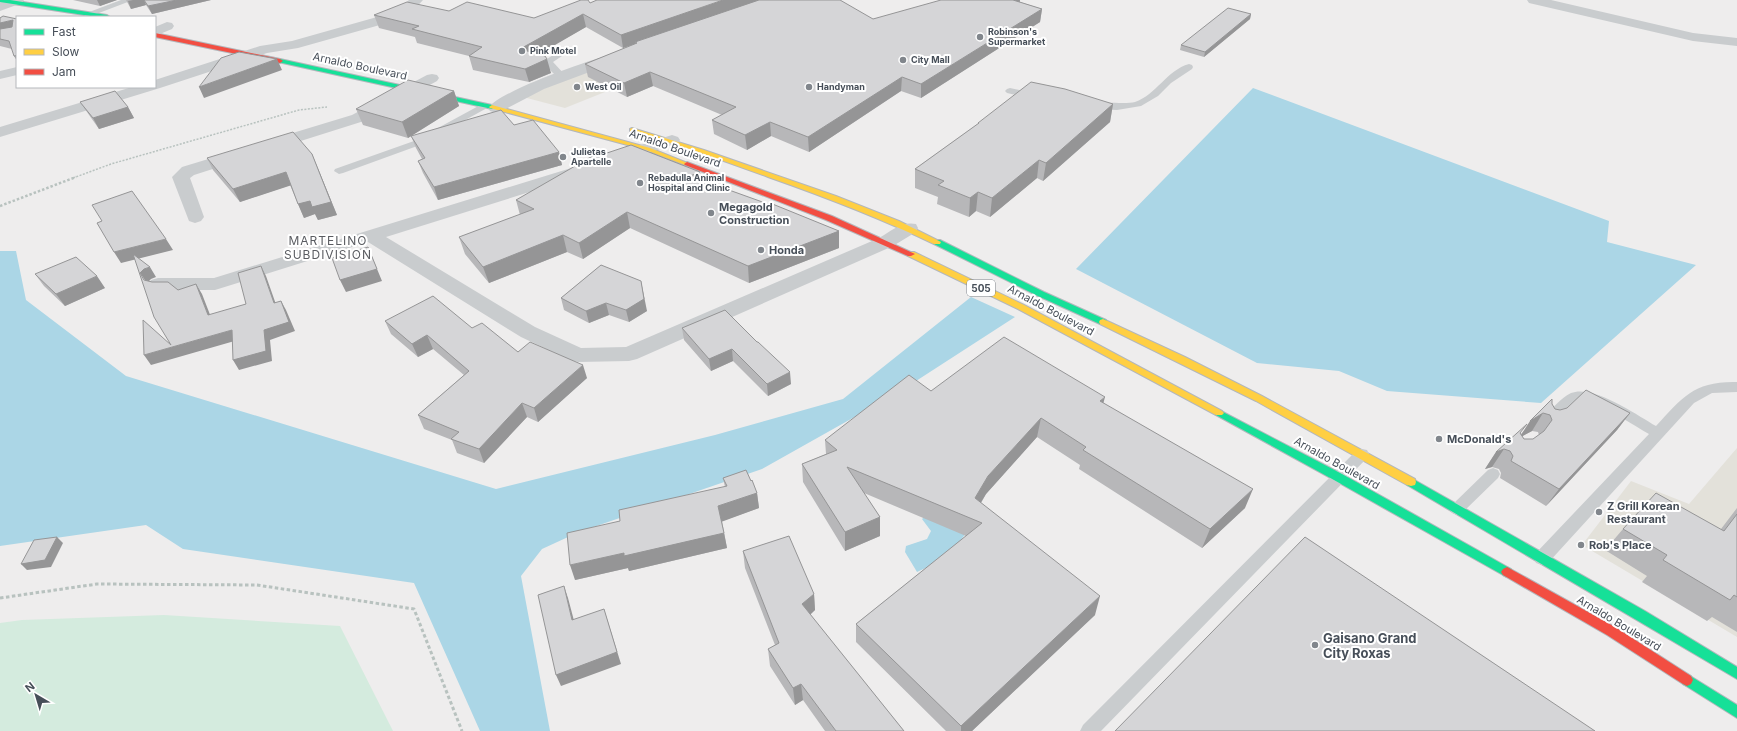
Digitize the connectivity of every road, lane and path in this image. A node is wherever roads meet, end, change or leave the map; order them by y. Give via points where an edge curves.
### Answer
1 (129, 0) edge
2 (416, 0) edge
3 (1534, 0) edge
4 (6, 5) edge
5 (88, 14) junction
6 (101, 16) edge
7 (161, 29) edge
8 (220, 39) dead end
9 (1737, 42) edge
10 (265, 50) junction
11 (565, 50) dead end
12 (628, 53) edge
13 (250, 55) junction
14 (296, 55) dead end
15 (1189, 67) dead end
16 (16, 71) edge
17 (0, 75) edge
18 (562, 76) junction
19 (425, 81) junction
20 (156, 85) edge
21 (145, 88) edge
22 (1010, 91) dead end
23 (1040, 98) edge
24 (492, 103) junction
25 (1084, 105) edge
26 (330, 107) dead end
27 (626, 129) dead end
28 (0, 132) edge
29 (672, 140) junction
30 (648, 149) junction
31 (339, 171) dead end
32 (0, 206) edge
33 (195, 217) dead end
34 (909, 228) junction
35 (370, 236) junction
36 (886, 242) junction
37 (158, 284) edge
38 (1737, 387) edge
39 (1548, 422) edge
40 (1658, 433) junction
41 (1362, 454) junction
42 (1493, 474) dead end
43 (1338, 477) junction
44 (1457, 509) junction
45 (1542, 558) junction
46 (0, 598) edge
47 (1737, 673) edge
48 (1737, 712) edge
49 (462, 731) edge
50 (1089, 731) edge

1 - 5 lane
2 - 10 street via 404,12 382,20 293,45
3 - 9 street via 1693,37
4 - 5 highway
5 - 6 highway
7 - 13 highway, Arnaldo Boulevard / 505
8 - 10 highway
10 - 13 street
10 - 14 highway
11 - 18 lane via 548,61
12 - 18 street
13 - 19 highway, Arnaldo Boulevard / 505
13 - 20 street
15 - 25 lane via 1138,104 1117,107
16 - 17 street
18 - 24 street via 517,100
19 - 24 highway, Arnaldo Boulevard / 505
19 - 33 street via 358,118 188,171 181,177
21 - 28 street
22 - 23 lane
24 - 30 highway, Arnaldo Boulevard / 505
24 - 31 lane via 417,143
26 - 32 path via 299,110 111,164
27 - 29 highway, Arnaldo Boulevard / 505
29 - 30 street
29 - 34 highway, Arnaldo Boulevard / 505 via 852,204
30 - 35 street
30 - 36 highway, Arnaldo Boulevard / 505
34 - 36 street
34 - 41 highway, Arnaldo Boulevard / 505 via 1041,294 1171,353
35 - 36 street via 528,332 578,355 629,354
35 - 37 street via 215,284
36 - 43 highway, Arnaldo Boulevard / 505 via 1021,307
38 - 40 lane via 1719,386 1701,391
39 - 40 lane via 1573,398 1585,395
40 - 45 lane
41 - 43 lane
41 - 44 highway, Arnaldo Boulevard / 505
42 - 44 lane
43 - 48 highway, Arnaldo Boulevard / 505 via 1611,631
43 - 50 lane
44 - 45 highway, Arnaldo Boulevard / 505
45 - 47 highway, Arnaldo Boulevard / 505
46 - 49 path via 97,584 257,585 414,609

